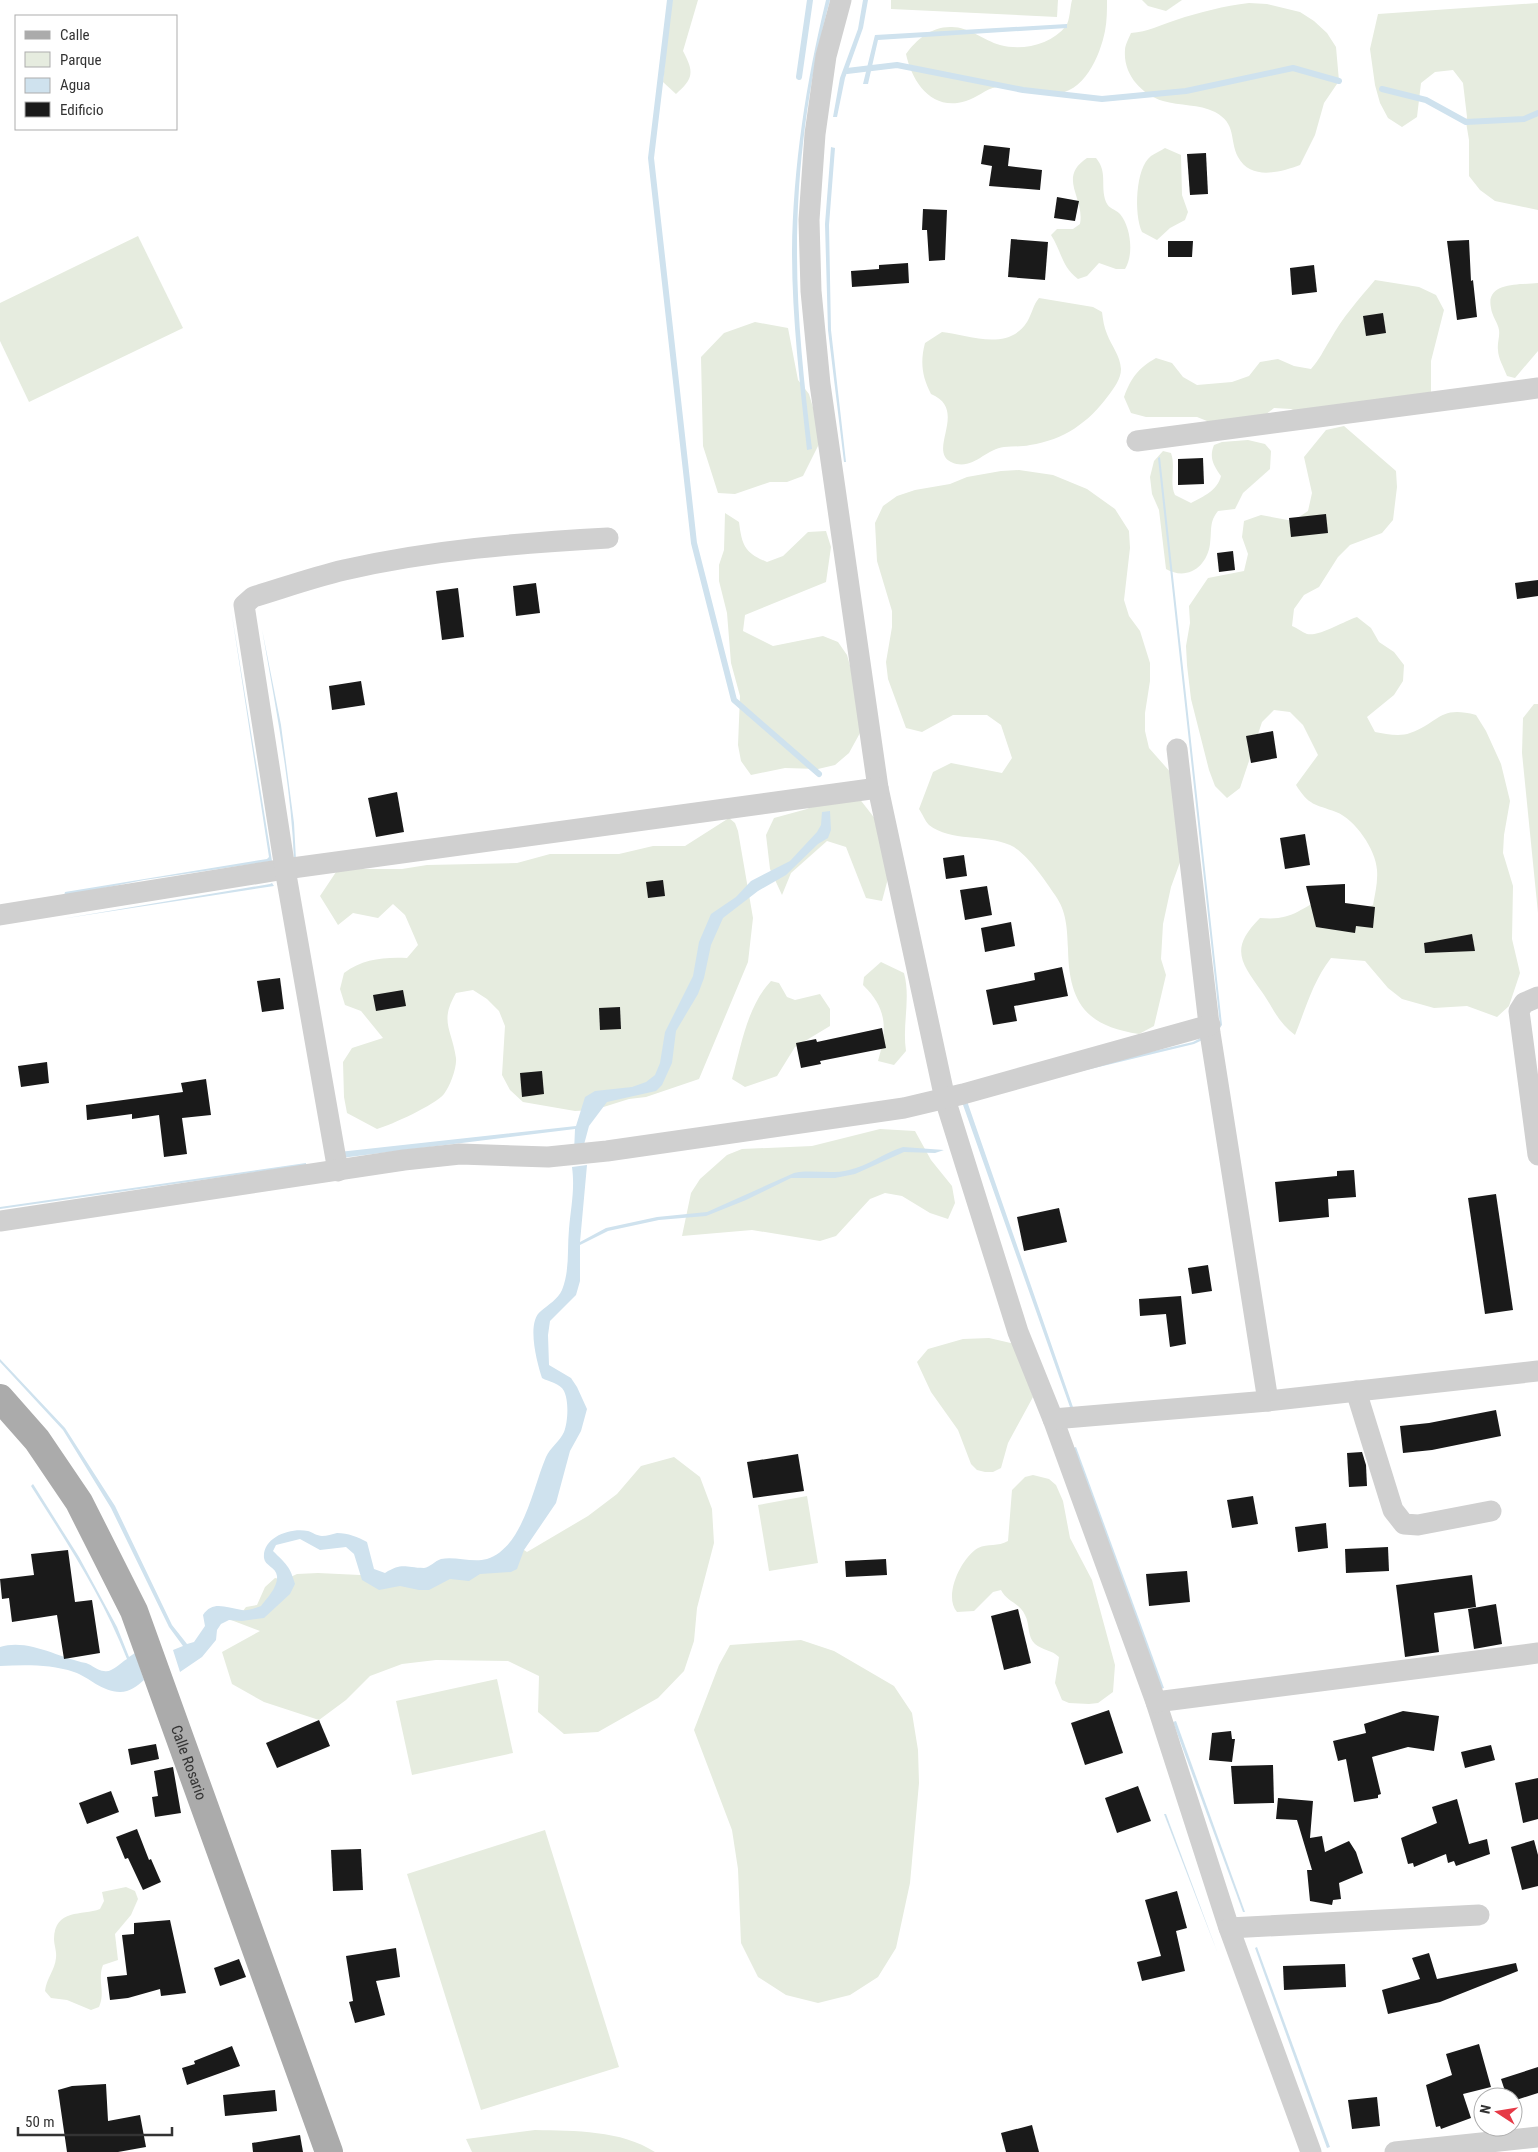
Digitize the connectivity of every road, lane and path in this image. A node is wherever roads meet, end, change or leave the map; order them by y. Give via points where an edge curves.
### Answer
1 (841, 0) edge
2 (1538, 388) edge
3 (1138, 441) dead end
4 (608, 538) dead end
5 (1177, 749) dead end
6 (878, 788) junction
7 (285, 869) junction
8 (0, 915) edge
9 (1538, 997) edge
10 (1210, 1025) junction
11 (945, 1099) junction
12 (1538, 1155) edge
13 (338, 1171) junction
14 (0, 1221) edge
15 (1538, 1371) edge
16 (1356, 1391) junction
17 (0, 1398) edge
18 (1268, 1401) junction
19 (1053, 1419) junction
20 (1491, 1511) dead end
21 (1538, 1653) edge
22 (1156, 1702) junction
23 (1479, 1915) dead end
24 (1229, 1928) junction
25 (1538, 2137) edge
26 (328, 2152) edge
27 (1312, 2152) edge
28 (1395, 2152) edge

1 - 6 street via 826,56 815,134 809,220 811,291 821,393
2 - 3 street
4 - 7 street via 504,545 343,570 253,597 244,605
5 - 10 street
6 - 7 street
6 - 11 street
7 - 8 street
7 - 13 street
9 - 12 street via 1524,1003 1519,1011
10 - 11 street
10 - 18 street
11 - 13 street via 904,1108 607,1151 548,1157 460,1154
11 - 19 street via 1018,1332
13 - 14 street
15 - 16 street
16 - 18 street
16 - 20 street via 1393,1510 1404,1524 1418,1525
17 - 26 main road, Calle Rosario via 37,1440 79,1502 134,1611
18 - 19 street
19 - 22 street
21 - 22 street
22 - 24 street
23 - 24 street
24 - 27 street
25 - 28 street

